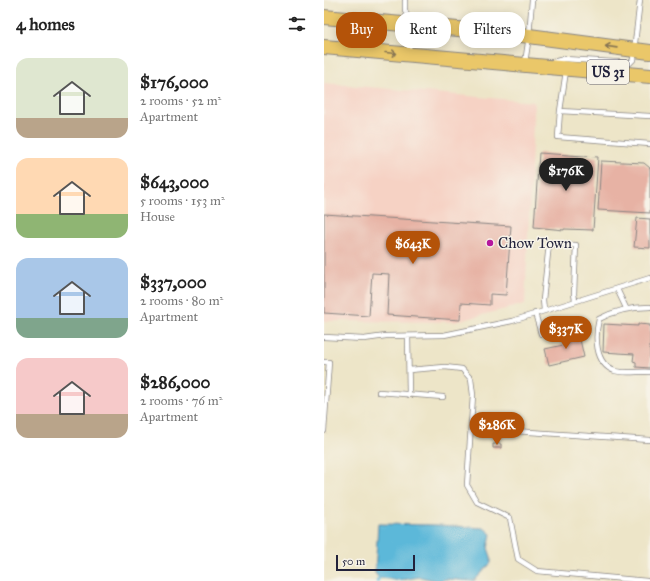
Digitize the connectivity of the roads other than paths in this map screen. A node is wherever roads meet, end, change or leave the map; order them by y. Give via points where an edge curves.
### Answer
1 (405, 0) edge
2 (532, 0) edge
3 (640, 0) edge
4 (406, 12) edge
5 (324, 17) edge
6 (395, 23) edge
7 (451, 28) edge
8 (529, 36) junction
9 (324, 47) edge
10 (409, 48) edge
11 (635, 50) junction
12 (650, 52) edge
13 (409, 55) junction
14 (524, 65) junction
15 (539, 66) junction
16 (566, 68) junction
17 (650, 76) edge
18 (560, 111) junction
19 (650, 116) edge
20 (650, 144) edge
21 (650, 278) edge
22 (616, 289) junction
23 (575, 300) junction
24 (650, 307) edge
25 (626, 308) junction
26 (544, 310) junction
27 (535, 313) junction
28 (568, 328) dead end
29 (408, 336) junction
30 (324, 337) edge
31 (324, 362) edge
32 (409, 370) junction
33 (650, 372) edge
34 (379, 392) dead end
35 (409, 395) junction
36 (442, 397) dead end
37 (471, 428) junction
38 (324, 431) edge
39 (650, 440) edge
40 (647, 581) edge

1 - 4 lane
2 - 8 lane
3 - 11 lane
5 - 6 main road, US 31
7 - 8 main road, US 31
11 -> 8 main road, US 31
8 - 14 lane
9 -> 13 main road, US 31
10 - 13 lane
11 - 12 main road, US 31
11 - 15 lane via 630,63 564,59
13 - 14 main road, US 31
14 - 15 main road, US 31
15 - 16 main road, US 31
16 - 17 main road, US 31
16 - 18 lane
18 - 19 lane
18 - 20 lane via 558,137
21 - 22 lane
22 - 23 lane
22 - 25 lane
23 - 26 lane
23 - 26 lane via 576,245 549,244
24 - 25 lane
25 - 33 lane via 599,318 596,334 602,361 615,371
26 - 27 lane
27 - 28 lane via 541,334
27 - 29 lane via 512,321 444,335
29 - 30 lane via 364,339
29 - 32 lane
31 - 38 lane via 329,362
32 - 35 lane
32 - 37 lane via 462,369 471,379
34 - 35 lane
35 - 36 lane
37 - 39 lane
37 - 40 lane via 467,485 477,502 510,518 518,559 537,571

